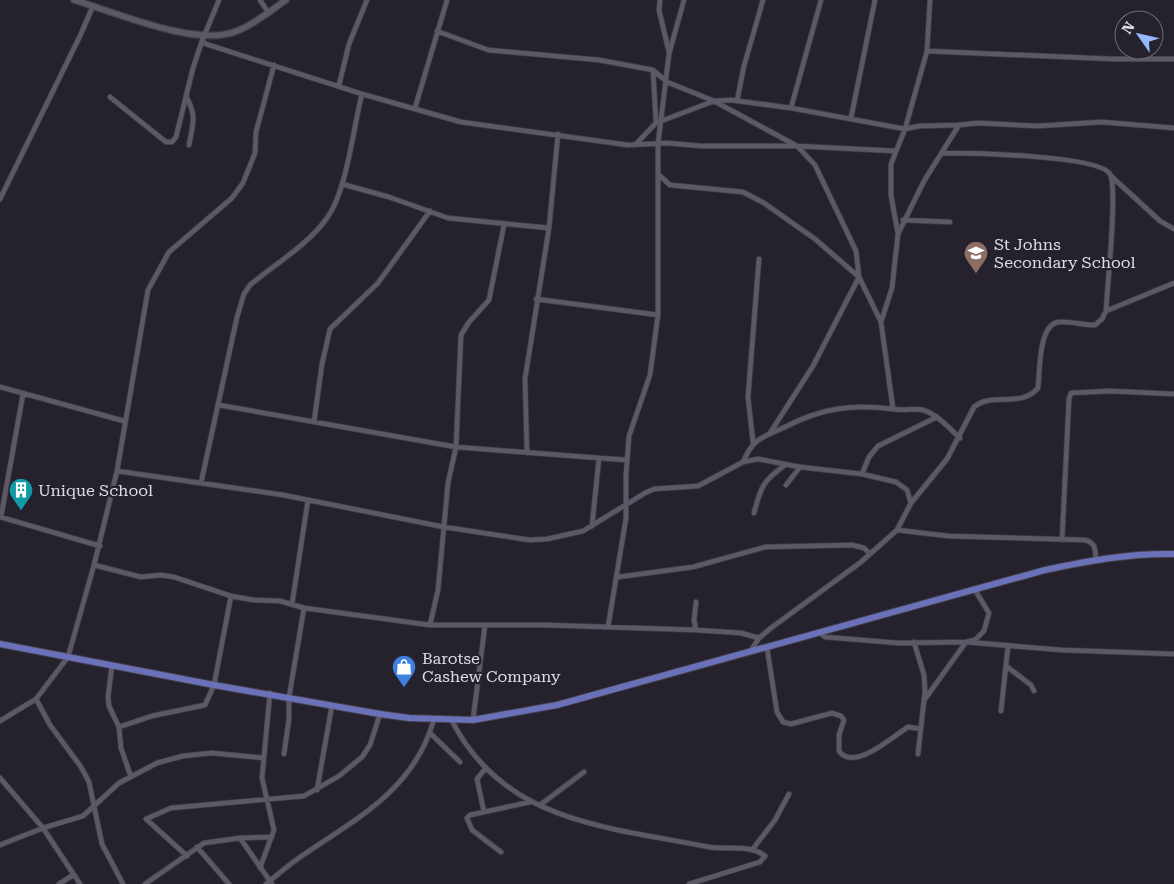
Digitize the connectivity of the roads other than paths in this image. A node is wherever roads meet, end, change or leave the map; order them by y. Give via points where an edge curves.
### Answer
1 (74, 0) edge
2 (219, 0) edge
3 (260, 0) edge
4 (286, 0) edge
5 (366, 0) edge
6 (447, 0) edge
7 (660, 0) edge
8 (684, 0) edge
9 (763, 0) edge
10 (820, 0) edge
11 (875, 0) edge
12 (930, 0) edge
13 (93, 6) junction
14 (268, 12) junction
15 (437, 31) junction
16 (203, 39) junction
17 (927, 51) junction
18 (669, 54) junction
19 (1174, 59) edge
20 (274, 65) junction
21 (653, 70) junction
22 (667, 82) junction
23 (338, 85) junction
24 (362, 94) junction
25 (186, 96) junction
26 (110, 97) dead end
27 (714, 101) junction
28 (737, 101) junction
29 (415, 108) junction
30 (791, 108) junction
31 (851, 118) junction
32 (662, 120) junction
33 (656, 123) junction
34 (958, 125) junction
35 (1174, 128) edge
36 (905, 129) junction
37 (558, 134) junction
38 (658, 144) junction
39 (188, 145) dead end
40 (635, 145) junction
41 (797, 146) junction
42 (895, 150) junction
43 (942, 153) junction
44 (659, 175) junction
45 (1111, 176) junction
46 (342, 184) junction
47 (0, 199) edge
48 (430, 211) junction
49 (903, 220) junction
50 (950, 222) dead end
51 (504, 225) junction
52 (549, 228) junction
53 (1174, 229) edge
54 (898, 234) junction
55 (759, 259) dead end
56 (859, 278) junction
57 (1174, 283) edge
58 (536, 299) junction
59 (1106, 311) junction
60 (658, 315) junction
61 (881, 322) junction
62 (0, 387) edge
63 (23, 394) junction
64 (1174, 394) edge
65 (219, 405) junction
66 (893, 409) junction
67 (937, 417) junction
68 (124, 421) junction
69 (314, 422) junction
70 (770, 434) junction
71 (960, 438) junction
72 (753, 442) junction
73 (456, 447) junction
74 (527, 453) junction
75 (599, 458) junction
76 (627, 460) junction
77 (743, 462) junction
78 (785, 465) junction
79 (800, 467) junction
80 (117, 471) junction
81 (862, 474) junction
82 (201, 484) junction
83 (786, 485) dead end
84 (308, 500) junction
85 (911, 503) junction
86 (626, 504) junction
87 (754, 514) dead end
88 (0, 517) edge
89 (592, 526) junction
90 (444, 527) junction
91 (897, 530) junction
92 (1062, 540) junction
93 (100, 546) junction
94 (870, 554) junction
95 (1174, 554) edge
96 (1096, 559) junction
97 (94, 565) junction
98 (618, 577) junction
99 (975, 590) junction
100 (232, 596) junction
101 (696, 602) dead end
102 (292, 604) junction
103 (304, 608) junction
104 (430, 625) junction
105 (485, 625) junction
106 (608, 627) junction
107 (696, 630) junction
108 (820, 633) junction
109 (759, 638) junction
110 (914, 642) junction
111 (966, 642) junction
112 (0, 644) edge
113 (1008, 646) junction
114 (768, 648) junction
115 (748, 653) junction
116 (1174, 654) edge
117 (68, 656) junction
118 (112, 665) junction
119 (1006, 666) junction
120 (214, 685) junction
121 (1034, 691) dead end
122 (270, 693) junction
123 (289, 696) junction
124 (36, 699) junction
125 (925, 699) junction
126 (332, 705) junction
127 (1001, 711) dead end
128 (380, 714) junction
129 (434, 719) junction
130 (451, 719) junction
131 (473, 720) junction
132 (0, 721) edge
133 (119, 727) junction
134 (921, 729) junction
135 (430, 733) junction
136 (284, 754) dead end
137 (918, 754) dead end
138 (264, 758) junction
139 (460, 762) dead end
140 (486, 769) junction
141 (584, 772) dead end
142 (131, 777) junction
143 (0, 778) edge
144 (317, 790) junction
145 (789, 794) dead end
146 (268, 800) junction
147 (530, 802) junction
148 (540, 805) junction
149 (93, 809) junction
150 (484, 812) junction
151 (42, 828) junction
152 (272, 837) junction
153 (240, 838) junction
154 (0, 845) edge
155 (197, 847) junction
156 (752, 850) junction
157 (501, 852) dead end
158 (187, 856) junction
159 (260, 868) junction
160 (73, 874) junction
161 (269, 883) edge
162 (59, 884) edge
163 (80, 884) edge
164 (123, 884) edge
165 (145, 884) edge
166 (229, 884) edge
167 (689, 884) edge

1 - 13 main road
2 - 16 street
3 - 14 street
4 - 14 main road
5 - 23 street
6 - 15 street
7 - 18 street via 661,22
8 - 18 street
9 - 28 street
10 - 30 street
11 - 31 street
12 - 17 street
13 - 16 main road
13 - 47 street
14 - 16 main road via 236,32
15 - 21 street via 488,50 599,60
15 - 29 street
16 - 20 street
16 - 25 street
17 - 19 street
17 - 36 street
18 - 22 street
20 - 23 street
20 - 68 street via 256,132 255,153 243,183 232,198 169,252 148,290
21 - 22 street
21 - 33 street
22 - 27 street
22 - 32 street
23 - 24 street
24 - 29 street
24 - 46 street
25 - 26 street via 176,137 168,143
25 - 39 street via 195,117
27 - 28 street
27 - 32 street
27 - 41 street
28 - 30 street
29 - 37 street via 461,122
30 - 31 street
31 - 36 street
32 - 33 street
32 - 38 street
33 - 40 street
34 - 35 street via 1038,126 1102,122
34 - 36 street
34 - 43 street
36 - 42 street
37 - 40 street
37 - 52 street
38 - 40 street
38 - 41 street
38 - 44 street
41 - 42 street
41 - 56 street via 814,165 839,212 856,251
42 - 54 street via 891,164 891,195
43 - 45 street via 987,153 1089,164 1104,169
43 - 49 street
44 - 56 street via 670,185 742,192 753,197 815,239
44 - 60 street
45 - 53 street via 1160,221
45 - 59 street
46 - 48 street
46 - 65 street via 328,216 316,232 250,285 244,294 236,317
48 - 51 street via 448,218
48 - 69 street via 378,284 330,329
49 - 50 street
49 - 54 street
51 - 52 street
51 - 73 street via 489,300 461,335
52 - 58 street
54 - 61 street via 892,288
55 - 72 street via 748,398
56 - 61 street
56 - 70 street via 813,366
57 - 59 street
58 - 60 street
58 - 74 street via 525,379
59 - 71 street via 1095,325 1060,322 1048,328 1044,336 1038,388 1034,393 1018,400 981,402 974,408
60 - 76 street via 650,375 632,428
61 - 66 street
62 - 63 street
63 - 68 street
63 - 88 street
64 - 92 street via 1071,393 1068,399
65 - 69 street
65 - 82 street
66 - 67 street via 924,410
66 - 70 street via 867,405 809,415
67 - 71 street
67 - 81 street via 878,446
68 - 80 street
69 - 73 street
70 - 72 street
71 - 85 street
72 - 77 street
73 - 74 street
73 - 90 street via 448,482
74 - 75 street
75 - 76 street
75 - 89 street
76 - 86 street
77 - 78 street via 758,459
77 - 86 street via 698,486 654,489
78 - 79 street
78 - 87 street via 762,486
79 - 81 street
79 - 83 street
80 - 82 street
80 - 93 street
81 - 85 street via 896,482 907,490
82 - 84 street
84 - 90 street
84 - 102 street
85 - 91 street
86 - 89 street
86 - 98 street
88 - 93 street
89 - 90 street via 564,536 530,540
90 - 104 street via 438,590
91 - 92 street via 948,536
91 - 94 street
92 - 96 street via 1092,542
93 - 97 street
94 - 98 street via 864,548 852,545 765,547 693,567
94 - 109 street
95 - 96 main road via 1148,553
96 - 99 main road
97 - 100 street via 141,577 161,575
97 - 117 street
98 - 106 street
99 - 108 main road
99 - 111 street via 987,608 988,620 980,637
100 - 102 street
100 - 120 street
101 - 107 street
102 - 103 street
103 - 104 street
103 - 123 street
104 - 105 street
105 - 106 street
105 - 131 street
106 - 107 street
107 - 109 street via 740,633
108 - 110 street via 825,637
108 - 114 main road
109 - 115 street
110 - 111 street
110 - 125 street via 924,675
111 - 113 street
111 - 125 street
112 - 117 main road
113 - 116 street
113 - 119 street
114 - 115 main road
114 - 134 street via 777,712 781,719 791,724 832,713 841,716 844,720 839,751 846,758 871,752 908,727
115 - 131 main road via 557,705
117 - 118 main road
117 - 124 street
118 - 120 main road
118 - 133 street via 109,706
119 - 121 street via 1031,684
119 - 127 street
120 - 122 main road
120 - 133 street via 204,706 152,716
122 - 123 main road
122 - 138 street
123 - 126 main road
123 - 136 street
124 - 132 street
124 - 149 street via 89,782
125 - 134 street
126 - 128 main road
126 - 144 street
128 - 129 main road
128 - 144 street via 370,745 362,757
129 - 130 main road
129 - 135 street
130 - 131 main road
130 - 140 street via 463,743
133 - 142 street via 121,748
134 - 137 street
135 - 139 street
135 - 161 street via 405,778 387,796
138 - 142 street via 212,753 183,756 157,763
138 - 146 street via 262,778
140 - 147 street
140 - 150 street via 477,779
141 - 148 street
142 - 149 street via 119,783
143 - 151 street
144 - 146 street via 296,798
145 - 156 street via 775,820
146 - 152 street via 274,820
146 - 158 street via 171,808 146,819
147 - 148 street
147 - 150 street
148 - 156 street via 593,826 710,847
149 - 151 street via 83,816
149 - 164 street via 102,844
150 - 157 street via 470,815 467,822 472,830
151 - 154 street
151 - 160 street
152 - 153 street
152 - 159 street
153 - 155 street
153 - 159 street
155 - 158 street
155 - 166 street
156 - 167 street via 765,856 760,862
158 - 165 street
159 - 161 street
160 - 162 street
160 - 163 street

